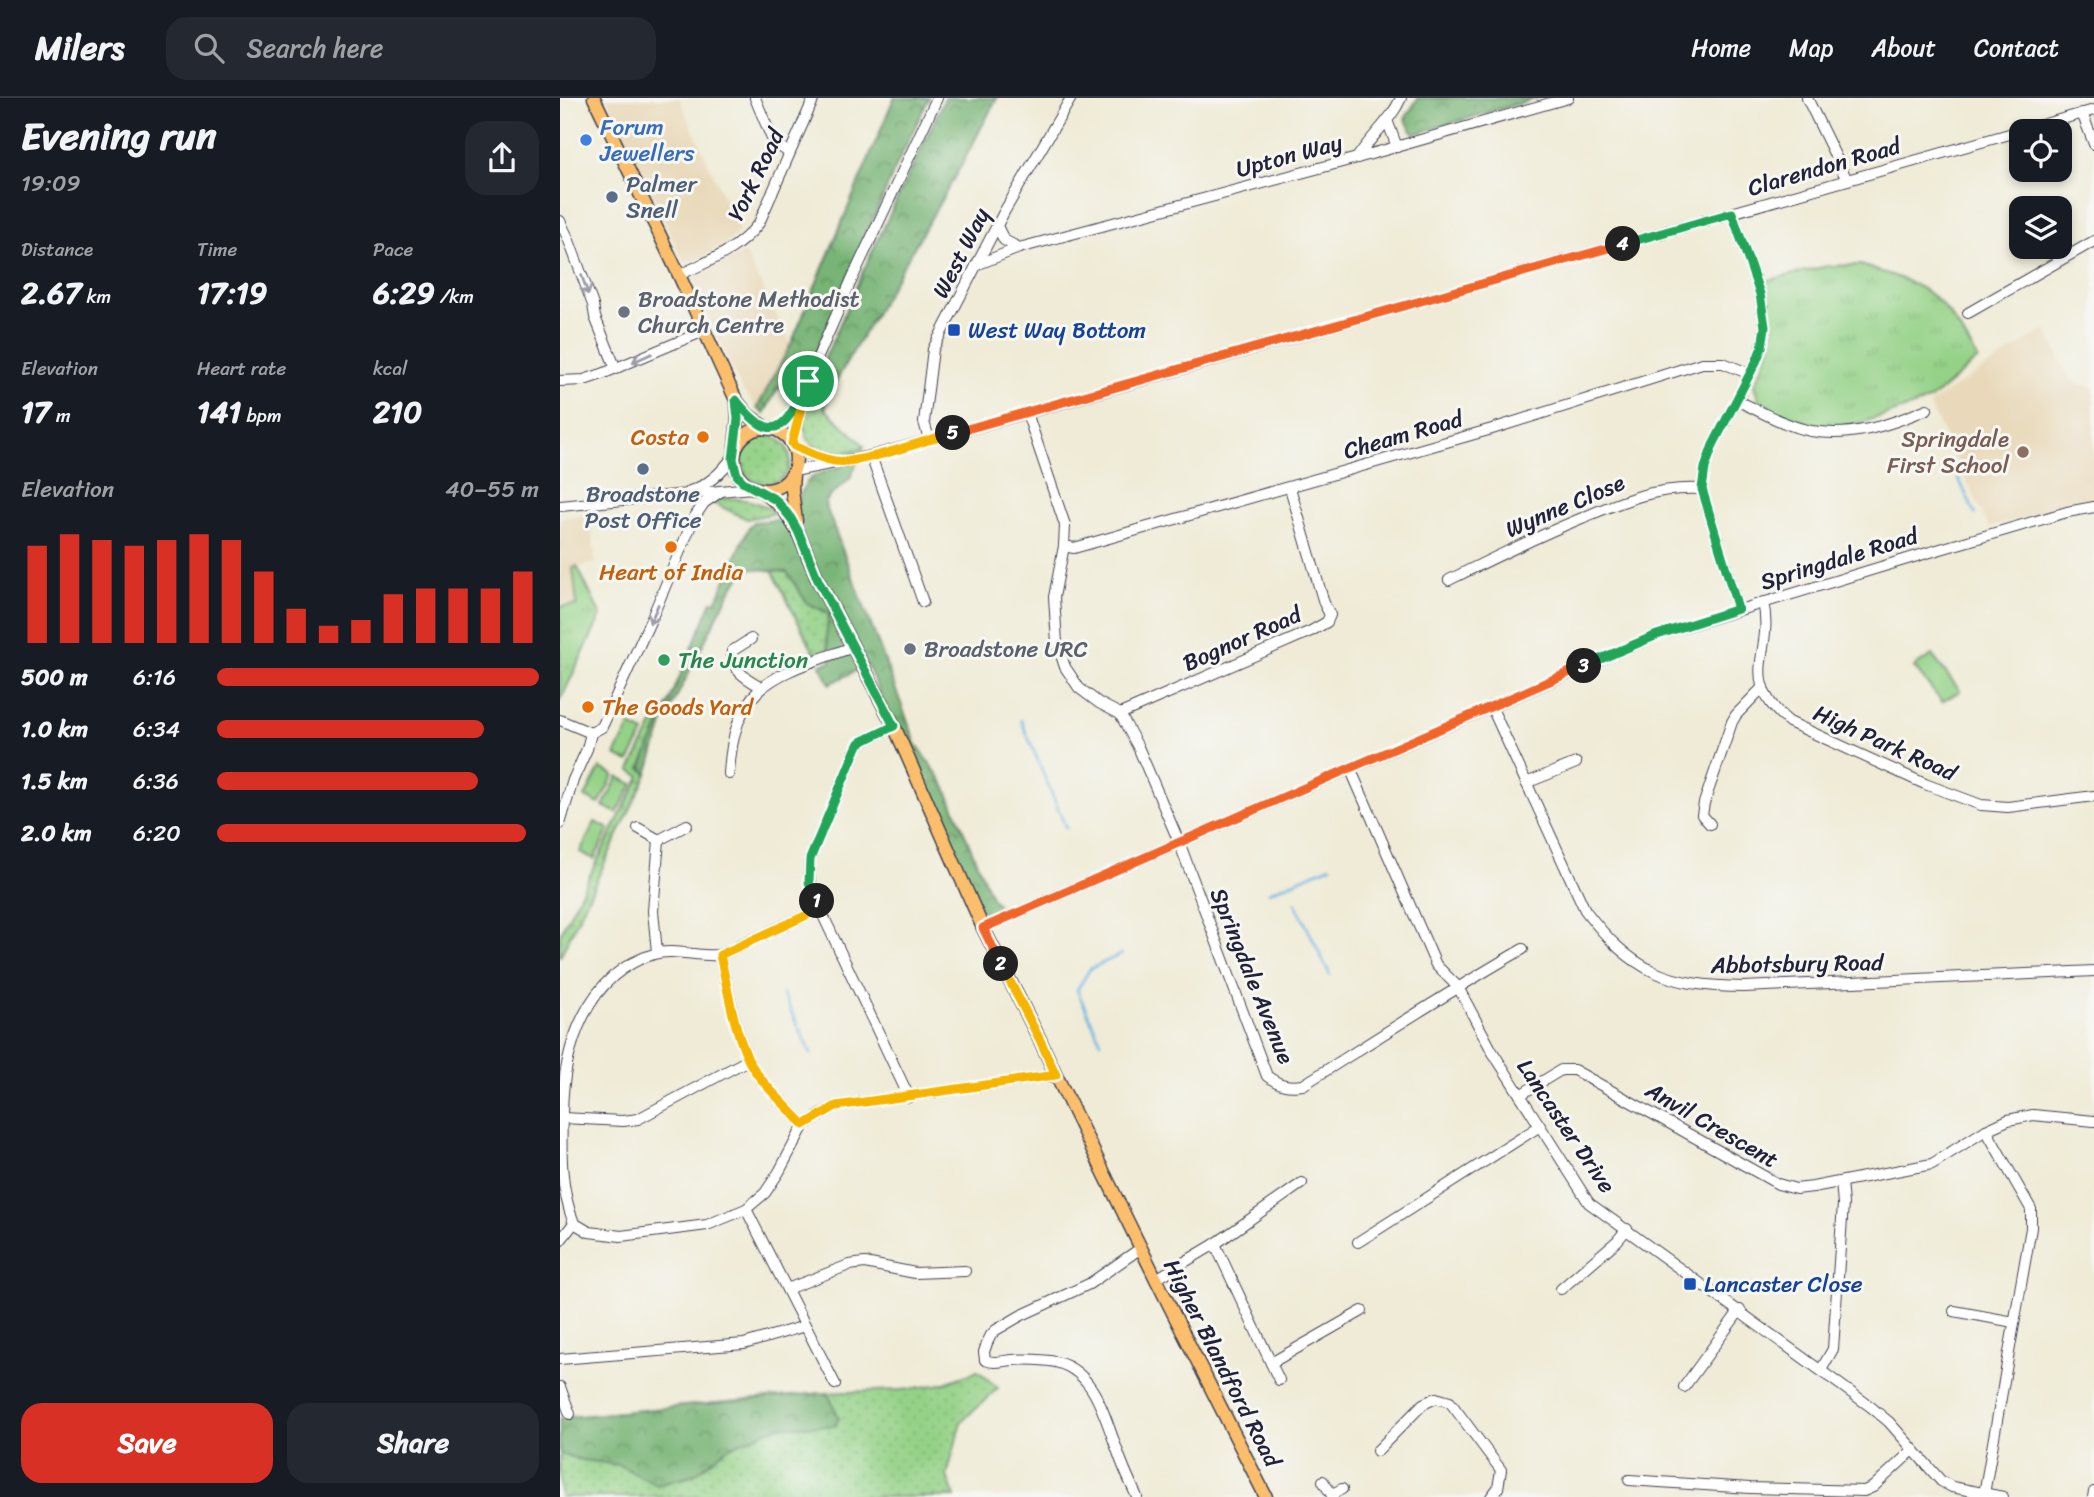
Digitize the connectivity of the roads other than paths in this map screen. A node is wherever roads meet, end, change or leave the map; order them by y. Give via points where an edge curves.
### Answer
1 (594, 98) edge
2 (755, 98) edge
3 (814, 98) edge
4 (937, 98) edge
5 (1070, 98) edge
6 (1401, 98) edge
7 (1568, 98) edge
8 (1807, 98) edge
9 (2094, 110) edge
10 (2082, 113) junction
11 (1387, 120) junction
12 (2094, 144) edge
13 (1397, 147) junction
14 (789, 153) junction
15 (1357, 158) junction
16 (1847, 180) junction
17 (1732, 213) junction
18 (560, 222) edge
19 (996, 226) junction
20 (2094, 241) edge
21 (1019, 248) junction
22 (976, 264) junction
23 (680, 275) junction
24 (1968, 313) dead end
25 (704, 331) junction
26 (617, 369) junction
27 (1750, 374) junction
28 (560, 381) edge
29 (808, 381) junction
30 (736, 400) junction
31 (1736, 400) junction
32 (1927, 409) dead end
33 (1027, 413) junction
34 (768, 428) junction
35 (929, 439) junction
36 (793, 445) junction
37 (734, 453) junction
38 (871, 456) junction
39 (837, 461) junction
40 (794, 472) junction
41 (1290, 488) junction
42 (757, 489) junction
43 (1702, 489) junction
44 (720, 492) junction
45 (683, 494) junction
46 (560, 506) edge
47 (2094, 507) edge
48 (798, 531) junction
49 (1065, 546) junction
50 (1449, 580) dead end
51 (923, 602) dead end
52 (1763, 602) junction
53 (1738, 609) junction
54 (751, 639) dead end
55 (853, 648) junction
56 (761, 687) junction
57 (1763, 687) junction
58 (1492, 706) junction
59 (1120, 714) junction
60 (560, 720) edge
61 (894, 726) junction
62 (591, 733) junction
63 (1576, 763) dead end
64 (1350, 768) junction
65 (729, 774) dead end
66 (1527, 783) junction
67 (2094, 796) edge
68 (560, 824) edge
69 (1710, 824) dead end
70 (687, 825) dead end
71 (638, 828) dead end
72 (659, 840) junction
73 (1179, 842) junction
74 (820, 909) junction
75 (983, 928) junction
76 (1523, 950) dead end
77 (657, 952) junction
78 (720, 955) junction
79 (2094, 971) edge
80 (1458, 986) junction
81 (748, 1060) junction
82 (1056, 1075) junction
83 (1520, 1095) junction
84 (909, 1097) junction
85 (562, 1118) junction
86 (2094, 1121) edge
87 (804, 1125) junction
88 (1540, 1126) junction
89 (1986, 1130) junction
90 (1841, 1182) junction
91 (1302, 1183) dead end
92 (746, 1209) junction
93 (575, 1223) junction
94 (1627, 1229) junction
95 (560, 1241) edge
96 (1358, 1242) dead end
97 (1215, 1244) junction
98 (1140, 1248) junction
99 (965, 1271) dead end
100 (1156, 1279) junction
101 (787, 1289) junction
102 (1561, 1289) dead end
103 (1740, 1310) junction
104 (1362, 1311) dead end
105 (1954, 1311) dead end
106 (2014, 1322) junction
107 (805, 1326) junction
108 (560, 1359) edge
109 (1271, 1363) junction
110 (1821, 1370) junction
111 (1279, 1380) dead end
112 (835, 1384) dead end
113 (560, 1387) edge
114 (1684, 1387) dead end
115 (570, 1414) dead end
116 (1913, 1450) junction
117 (1377, 1451) dead end
118 (1629, 1480) dead end
119 (1323, 1481) dead end
120 (1342, 1489) dead end
121 (1984, 1494) junction
122 (1333, 1496) edge
123 (1137, 1497) edge
124 (1266, 1497) edge
125 (1491, 1497) edge
126 (2003, 1497) edge

1 - 23 main road
2 - 14 street via 773,141
3 - 14 street, York Road
4 - 29 street
5 - 19 street, West Way
6 - 11 street
7 - 13 street, Upton Way
8 - 16 street
9 - 10 street, Clarendon Road
10 - 12 street
10 - 16 street, Clarendon Road
11 - 13 street
11 - 15 street
13 - 15 street, Upton Way
14 - 23 street, York Road via 759,223 747,238
15 - 21 street, Upton Way
16 - 17 street, Clarendon Road
17 - 27 street via 1760,294 1765,327
17 - 33 street, Clarendon Road
18 -> 26 street
19 - 21 street via 1004,240
19 - 22 street, West Way
20 - 24 street
21 - 22 street, Upton Way
22 - 35 street, West Way via 933,349 924,422
23 - 25 main road
25 -> 26 street
25 - 30 main road
26 - 28 street via 584,380
27 - 31 street
27 - 41 street, Cheam Road via 1723,363 1702,363
29 - 34 street via 789,419
29 - 36 street
30 - 34 main road
30 - 37 main road
31 - 32 street via 1791,424 1830,433 1882,426
31 - 43 street via 1713,445
33 - 35 street, Clarendon Road
33 - 49 street via 1065,525
34 - 36 main road via 786,436
34 - 37 main road via 750,432
35 - 38 street, Clarendon Road
36 - 39 street, Clarendon Road
36 - 40 main road
37 - 42 main road via 737,475
37 - 45 street via 709,482
38 - 39 street, Clarendon Road
38 - 51 street
39 - 40 street, Clarendon Road
40 - 42 main road via 778,488
40 - 48 main road, Higher Blandford Road
41 - 49 street, Cheam Road via 1074,548
41 - 59 street, Bognor Road via 1330,615 1327,622
42 - 44 street
42 - 48 main road, Higher Blandford Road via 783,508
43 - 50 street, Wynne Close via 1632,497
43 - 53 street
44 - 45 street
44 -> 62 street via 704,503 694,518 602,727
45 - 46 street
47 - 52 street, Springdale Road
48 - 55 main road, Higher Blandford Road
49 - 59 street via 1054,597 1057,643 1079,688
52 - 53 street, Springdale Road
52 - 57 street via 1766,627 1759,671
53 - 58 street, Springdale Road via 1657,635
54 - 56 street via 731,656 737,670
55 - 56 street via 782,674
55 - 61 main road, Higher Blandford Road
56 - 65 street via 735,731
57 - 67 street, High Park Road via 1774,708 1789,722 1981,805 2008,807
57 - 69 street via 1732,722 1704,803 1702,815
58 - 64 street, Springdale Road
58 - 66 street, Abbotsbury Road
59 - 73 street, Springdale Avenue
60 - 62 street
61 - 74 street via 859,743 810,859 809,882
61 - 75 main road, Higher Blandford Road
62 - 68 street
63 - 66 street
64 - 73 street, Springdale Road
64 - 80 street via 1436,965
66 - 79 street, Abbotsbury Road via 1575,889 1602,932 1627,956 1677,981 1744,987
70 - 72 street
71 - 72 street
72 - 77 street via 653,911
73 - 75 street, Springdale Road
73 - 80 street, Springdale Avenue via 1267,1076 1279,1085 1303,1084
74 - 78 street
74 - 84 street
75 - 82 main road, Higher Blandford Road
76 - 80 street, Springdale Avenue
77 - 78 street
77 - 85 street via 632,962 603,984 592,1001 567,1059
78 - 81 street
80 - 83 street, Lancaster Drive
81 - 85 street via 638,1119
81 - 87 street
82 - 84 street
82 - 98 main road, Higher Blandford Road
83 - 88 street, Lancaster Drive
83 - 90 street, Anvil Crescent via 1561,1070 1574,1070 1778,1184 1796,1189
84 - 87 street via 836,1106
85 - 93 street via 561,1184 565,1207
86 - 89 street, Anvil Crescent via 2033,1115
87 - 92 street via 765,1193
88 - 94 street, Lancaster Drive via 1590,1203
88 - 96 street
89 - 90 street, Anvil Crescent via 1932,1164
89 - 106 street via 2031,1209
90 - 110 street via 1833,1349
91 - 97 street
92 - 93 street via 707,1225 621,1236 589,1232
92 - 101 street
93 - 95 street
94 - 102 street
94 - 103 street, Lancaster Drive
97 - 100 street
97 - 109 street
98 - 100 main road, Higher Blandford Road
98 - 123 street, Higher Blandford Road via 1089,1284 1005,1324 990,1335 984,1352 990,1362 1051,1361 1077,1371 1099,1401
99 - 101 street via 915,1273 849,1265
100 - 124 main road, Higher Blandford Road
101 - 107 street
103 - 110 street, Lancaster Drive
103 - 114 street
104 - 109 street
105 - 106 street
106 - 121 street
107 - 108 street via 744,1344
107 - 112 street
109 - 111 street
110 - 116 street, Lancaster Drive via 1889,1422
113 - 115 street
116 - 118 street via 1864,1491
116 - 121 street, Lancaster Drive via 1952,1488
117 - 125 street via 1388,1432 1423,1404 1436,1398 1450,1402 1500,1470
119 - 122 street
120 - 122 street
121 - 126 street, Lancaster Drive

